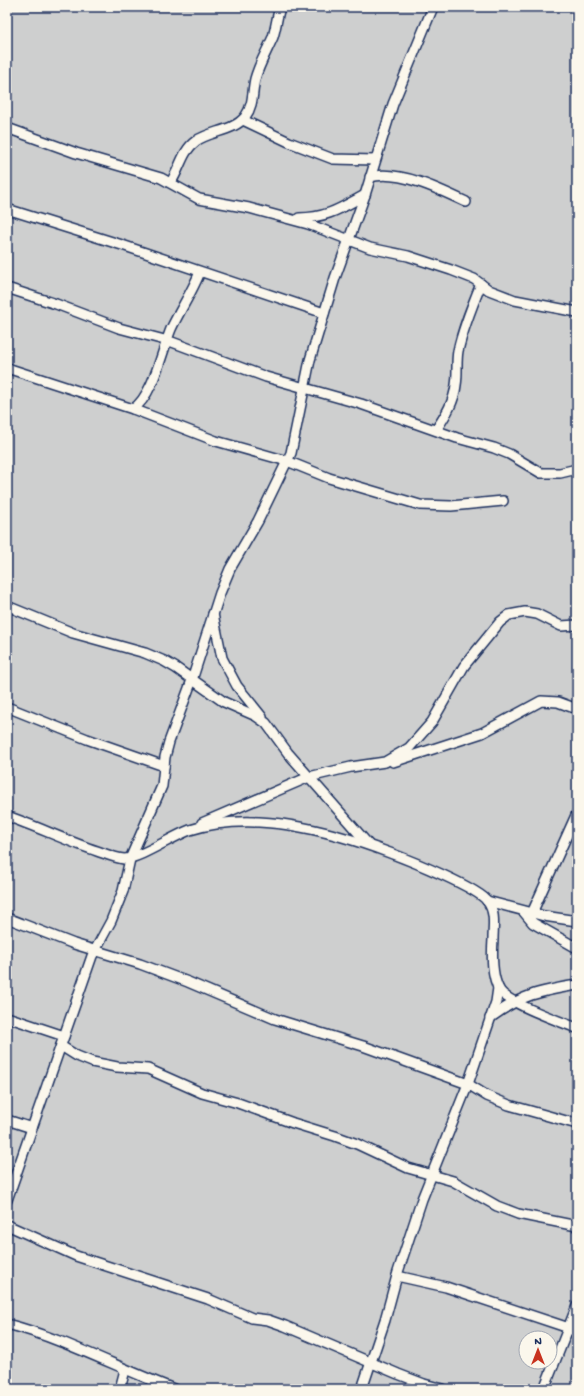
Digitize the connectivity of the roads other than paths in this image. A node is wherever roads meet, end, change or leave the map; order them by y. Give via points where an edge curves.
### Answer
1 (280, 7) edge
2 (433, 7) edge
3 (243, 120) junction
4 (7, 128) edge
5 (375, 160) junction
6 (370, 177) junction
7 (171, 182) junction
8 (365, 195) junction
9 (466, 202) dead end
10 (7, 209) edge
11 (286, 218) junction
12 (350, 239) junction
13 (200, 272) junction
14 (481, 284) junction
15 (7, 288) edge
16 (577, 312) edge
17 (324, 313) junction
18 (167, 341) junction
19 (7, 368) edge
20 (303, 388) junction
21 (134, 409) junction
22 (436, 430) junction
23 (288, 461) junction
24 (577, 469) edge
25 (503, 501) dead end
26 (7, 606) edge
27 (213, 613) junction
28 (577, 625) edge
29 (192, 680) junction
30 (7, 707) edge
31 (577, 709) edge
32 (266, 723) junction
33 (386, 762) junction
34 (164, 766) junction
35 (309, 777) junction
36 (577, 813) edge
37 (7, 816) edge
38 (185, 832) junction
39 (369, 845) junction
40 (130, 858) junction
41 (487, 900) junction
42 (527, 912) junction
43 (7, 918) edge
44 (575, 921) edge
45 (577, 948) edge
46 (94, 951) junction
47 (577, 985) edge
48 (498, 988) junction
49 (514, 1001) junction
50 (7, 1017) edge
51 (490, 1018) junction
52 (577, 1028) edge
53 (64, 1036) junction
54 (61, 1046) junction
55 (468, 1084) junction
56 (7, 1120) edge
57 (577, 1124) edge
58 (32, 1128) junction
59 (432, 1174) junction
60 (7, 1200) edge
61 (7, 1225) edge
62 (577, 1226) edge
63 (397, 1276) junction
64 (577, 1306) edge
65 (7, 1324) edge
66 (573, 1331) edge
67 (371, 1362) junction
68 (125, 1370) junction
69 (120, 1389) edge
70 (174, 1389) edge
71 (362, 1389) edge
72 (443, 1389) edge
73 (544, 1389) edge

1 - 3 street via 276,29 255,80 251,105
2 - 5 street via 393,104
3 - 5 street via 333,159
3 - 7 street via 192,145
4 - 7 street via 76,153
5 - 6 street
6 - 8 street
6 - 9 street via 384,175 407,179 441,190
7 - 11 street via 191,196 203,200
8 - 11 street via 334,213 316,218
8 - 12 street
10 - 13 street
11 - 12 street
12 - 14 street via 370,248 408,256 451,270
12 - 17 street
13 - 17 street
13 - 18 street
14 - 16 street via 489,290 515,300
14 - 22 street via 465,324 458,352 453,400
15 - 18 street via 119,328
17 - 20 street
18 - 20 street
18 - 21 street via 143,400
19 - 21 street
20 - 22 street via 361,404
20 - 23 street
21 - 23 street via 216,442
22 - 24 street via 509,454 541,473 560,473
23 - 25 street via 341,482 420,505 451,506
23 - 27 street via 230,569
26 - 29 street via 73,633 145,653 176,668
27 - 29 street
27 - 32 street via 222,658 237,686
28 - 33 street via 561,626 537,614 525,612 506,617 464,666 442,707 418,740
29 - 32 street via 224,702
29 - 34 street via 169,742
30 - 34 street
31 - 33 street via 558,702 541,701 482,733 398,761
32 - 35 street
33 - 35 street
34 - 40 street via 162,786
35 - 38 street via 216,816
35 - 39 street
36 - 42 street
37 - 40 street via 111,856
38 - 39 street via 221,823 270,824 320,832
38 - 40 street
39 - 41 street via 479,893
40 - 46 street via 123,891 111,921
41 - 42 street
41 - 48 street via 493,914 494,963
42 - 44 street
42 - 45 street via 533,922
43 - 46 street
46 - 53 street
46 - 55 street via 140,964 276,1018
47 - 49 street via 542,991
48 - 49 street via 503,995
48 - 51 street
49 - 51 street
49 - 52 street
50 - 53 street
51 - 55 street
53 - 54 street
54 - 58 street
54 - 59 street via 92,1062 161,1073 202,1093 335,1136 408,1168
55 - 57 street via 487,1096 510,1105
55 - 59 street
56 - 58 street
58 - 60 street
59 - 62 street via 453,1181 518,1214
59 - 63 street
61 - 67 street via 76,1256 208,1299 252,1318 285,1326
63 - 66 street via 446,1287
63 - 67 street
64 - 66 street
65 - 68 street via 43,1334
66 - 73 street
67 - 71 street
67 - 72 street
68 - 69 street
68 - 70 street

